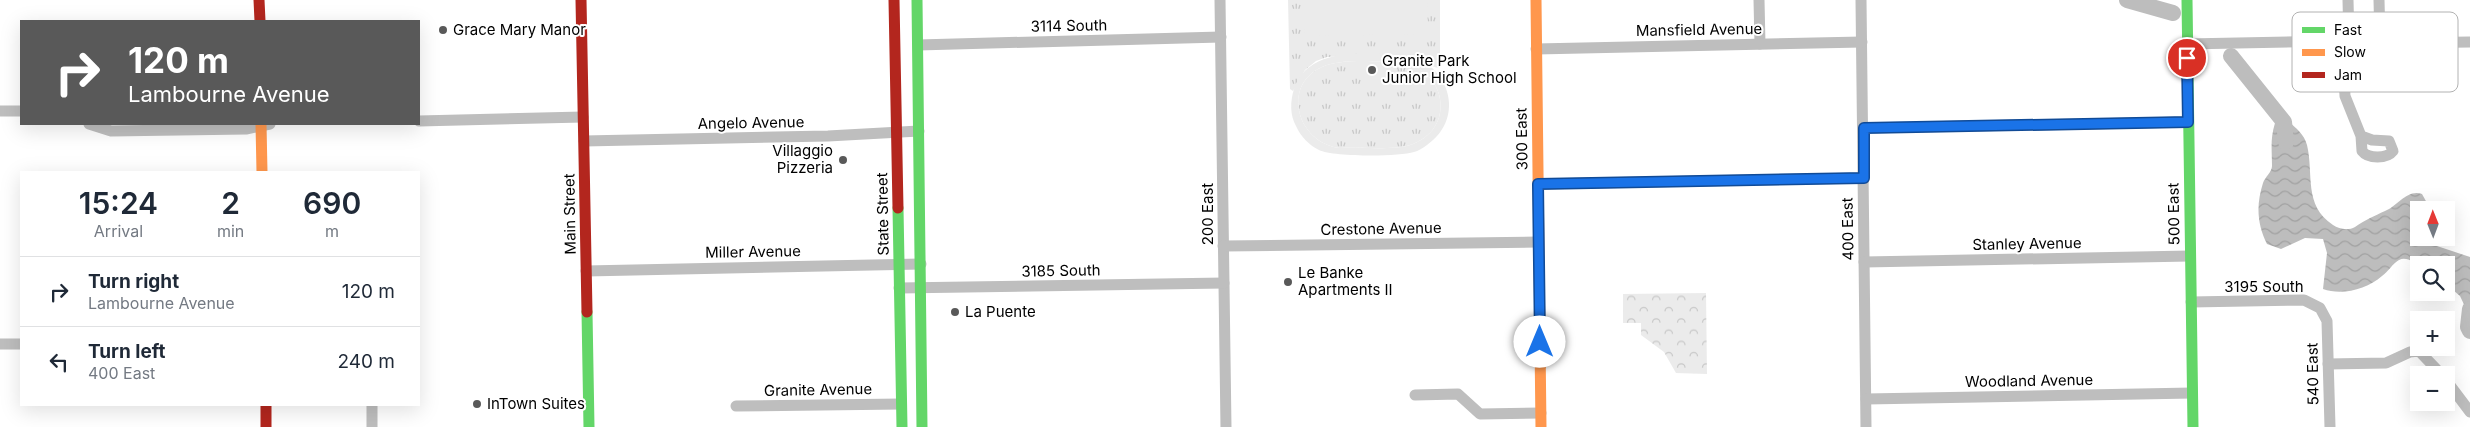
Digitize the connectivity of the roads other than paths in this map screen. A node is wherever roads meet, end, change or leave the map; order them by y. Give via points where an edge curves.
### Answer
1 (259, 0) edge
2 (581, 0) edge
3 (917, 0) edge
4 (1220, 0) edge
5 (1536, 0) edge
6 (1759, 0) edge
7 (1861, 0) edge
8 (2187, 0) edge
9 (894, 1) edge
10 (260, 20) edge
11 (1221, 37) junction
12 (1862, 42) junction
13 (2292, 42) edge
14 (1760, 44) junction
15 (2187, 44) junction
16 (918, 45) junction
17 (1536, 49) junction
18 (2345, 92) edge
19 (20, 111) edge
20 (0, 112) edge
21 (583, 117) junction
22 (420, 120) edge
23 (2188, 122) junction
24 (92, 125) edge
25 (260, 125) edge
26 (264, 125) edge
27 (1864, 128) junction
28 (918, 131) junction
29 (896, 132) junction
30 (2361, 136) dead end
31 (584, 141) junction
32 (262, 171) edge
33 (1864, 178) junction
34 (1538, 184) junction
35 (1538, 242) junction
36 (1224, 246) junction
37 (2190, 256) junction
38 (1864, 262) junction
39 (921, 264) junction
40 (898, 265) junction
41 (586, 271) junction
42 (1224, 283) junction
43 (899, 288) junction
44 (921, 288) junction
45 (2191, 302) junction
46 (2327, 321) joint
47 (0, 344) edge
48 (20, 344) edge
49 (2328, 364) junction
50 (2433, 366) edge
51 (2192, 392) junction
52 (2455, 392) edge
53 (1415, 395) dead end
54 (1866, 399) junction
55 (901, 404) junction
56 (266, 406) edge
57 (372, 406) edge
58 (736, 406) dead end
59 (1541, 412) junction
60 (2470, 412) edge
61 (266, 427) edge
62 (372, 427) edge
63 (589, 427) edge
64 (902, 427) edge
65 (922, 427) edge
66 (1226, 427) edge
67 (1541, 427) edge
68 (1866, 427) edge
69 (2193, 427) edge
70 (2330, 427) edge

1 - 10 street
2 - 21 street, Main Street
3 - 9 street
3 - 16 street
4 - 11 street, 200 East
5 - 17 street, 300 East
6 - 14 street
7 - 12 street, 400 East
8 - 15 street, 500 East
9 - 29 street, State Street
11 - 16 street, 3114 South
11 - 36 street, 200 East
12 - 14 street, Mansfield Avenue
12 - 27 street, 400 East
13 - 15 street
14 - 17 street, Mansfield Avenue
15 - 23 street, 500 East
16 - 28 street
17 - 34 street, 300 East
18 - 30 street
19 - 20 street
21 - 22 street
21 - 31 street, Main Street
23 - 27 street
23 - 37 street, 500 East
24 - 25 street via 111,131 246,129
26 - 32 street
27 - 33 street, 400 East
28 - 29 street, Angelo Avenue
28 - 39 street
29 - 31 street, Angelo Avenue
29 - 40 street, State Street
31 - 41 street, Main Street
33 - 34 street
33 - 38 street, 400 East
34 - 35 street, 300 East
35 - 36 street, Crestone Avenue
35 - 59 street, 300 East
36 - 42 street, 200 East
37 - 38 street, Stanley Avenue
37 - 45 street, 500 East
38 - 54 street, 400 East
39 - 40 street, Miller Avenue
39 - 44 street
40 - 41 street, Miller Avenue
40 - 43 street, State Street
41 - 63 street, Main Street
42 - 44 street, 3185 South
42 - 66 street, 200 East
43 - 44 street, 3185 South
43 - 55 street, State Street
44 - 65 street
45 - 46 street, 3195 South via 2304,300 2320,308
45 - 51 street, 500 East
46 - 49 street, 540 East
47 - 48 street
49 - 50 street via 2386,363 2410,352 2420,352
49 - 70 street, 540 East
51 - 54 street, Woodland Avenue
51 - 69 street, 500 East
52 - 60 street
53 - 59 street via 1458,394 1480,414
54 - 68 street, 400 East
55 - 58 street, Granite Avenue
55 - 64 street, State Street
56 - 61 street
57 - 62 street
59 - 67 street, 300 East

